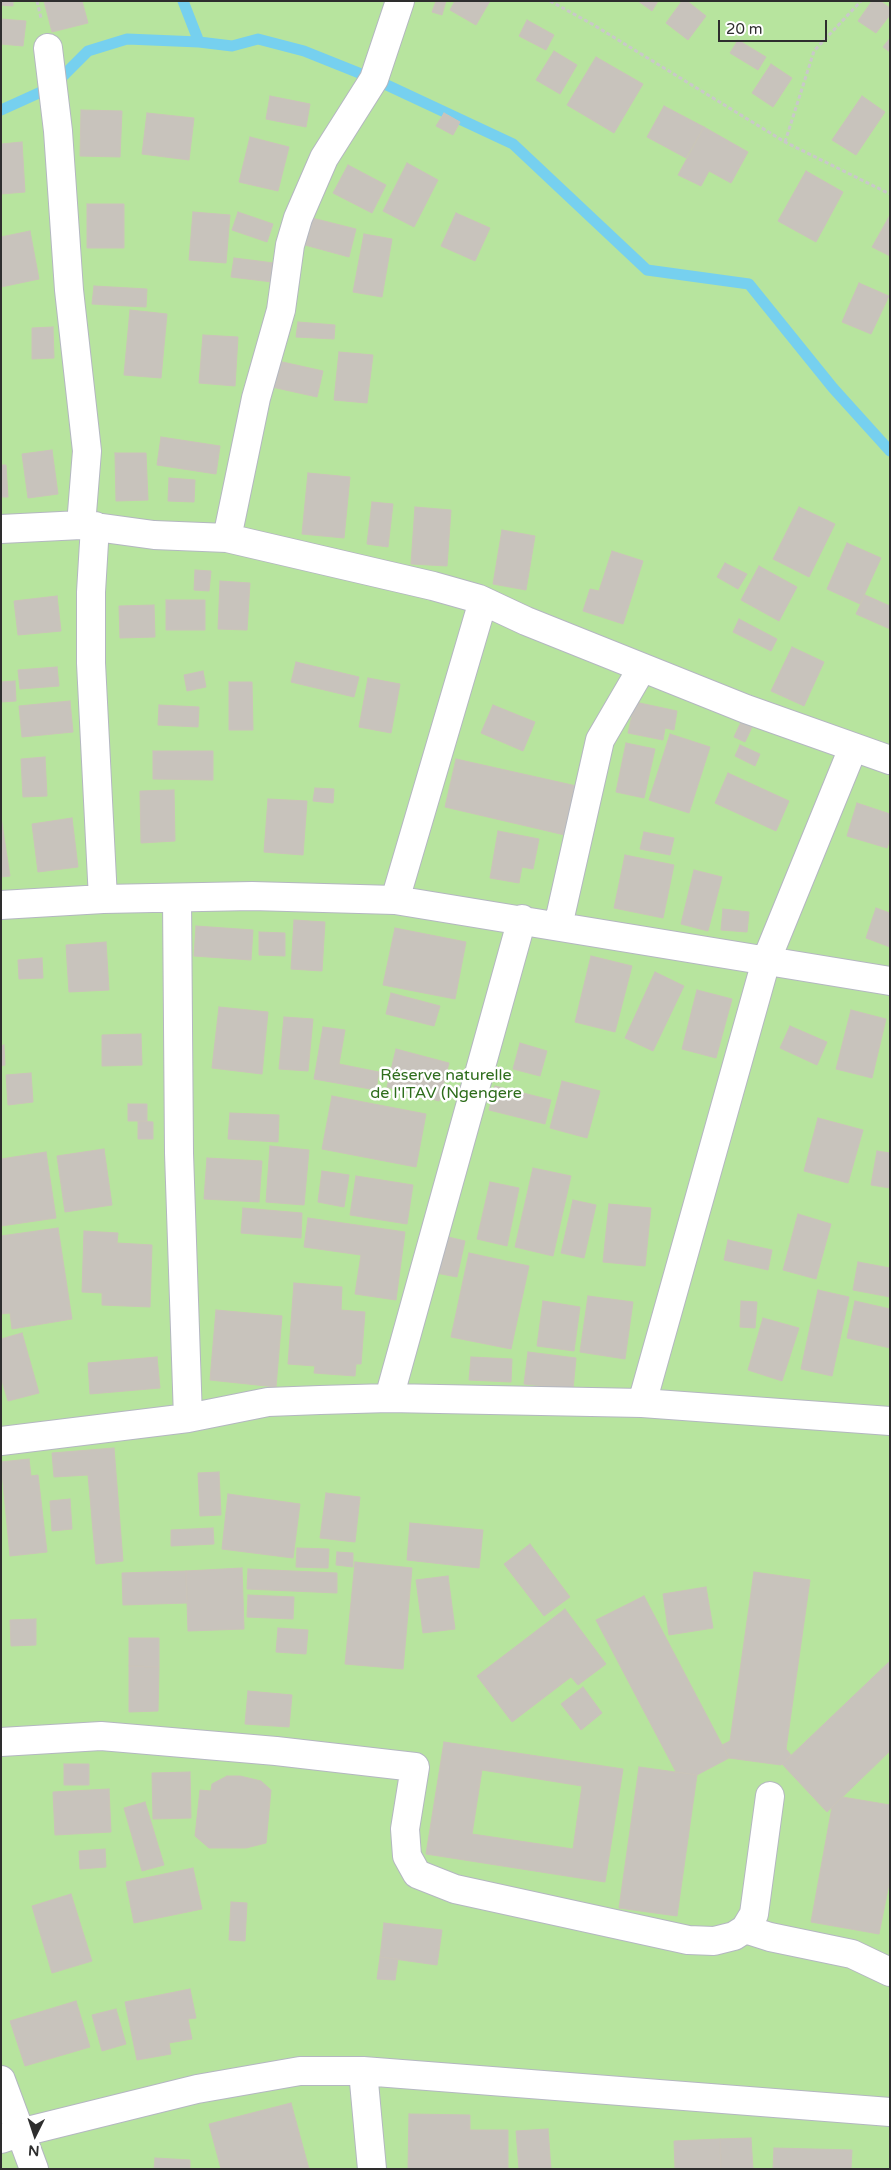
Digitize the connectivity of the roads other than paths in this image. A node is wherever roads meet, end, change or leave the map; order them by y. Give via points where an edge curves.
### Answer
1 (400, 1) edge
2 (48, 48) dead end
3 (88, 526) junction
4 (1, 529) edge
5 (227, 538) junction
6 (483, 602) junction
7 (642, 668) junction
8 (853, 748) junction
9 (890, 760) edge
10 (177, 898) junction
11 (103, 899) junction
12 (396, 900) junction
13 (1, 905) edge
14 (522, 919) junction
15 (558, 926) junction
16 (766, 961) junction
17 (890, 981) edge
18 (389, 1398) junction
19 (642, 1403) junction
20 (188, 1418) junction
21 (890, 1421) edge
22 (1, 1441) edge
23 (1, 1742) edge
24 (770, 1796) dead end
25 (745, 1929) junction
26 (890, 1972) edge
27 (363, 2071) junction
28 (1, 2080) edge
29 (890, 2112) edge
30 (10, 2136) edge
31 (34, 2169) edge
32 (372, 2169) edge

1 - 5 street via 374,79 324,158 298,218 290,245 281,310 256,398
2 - 3 street via 87,452
3 - 4 street
3 - 5 street via 154,535
3 - 11 street via 91,663
5 - 6 street via 433,586
6 - 7 street
6 - 12 street
7 - 8 street
7 - 15 street via 600,740
8 - 9 street
8 - 16 street
10 - 11 street
10 - 12 street via 252,896
10 - 20 street via 179,1153
11 - 13 street
12 - 14 street
14 - 15 street
14 - 18 street
15 - 16 street
16 - 17 street
16 - 19 street
18 - 19 street
18 - 20 street via 268,1402
19 - 21 street
20 - 22 street
23 - 25 street via 101,1736 415,1767 406,1829 407,1856 417,1874 456,1889 688,1940 714,1941 734,1936
24 - 25 street via 758,1897 754,1914
25 - 26 street via 852,1954
27 - 29 street
27 - 30 street via 300,2071 225,2084
27 - 32 street
28 - 30 street
30 - 31 street

